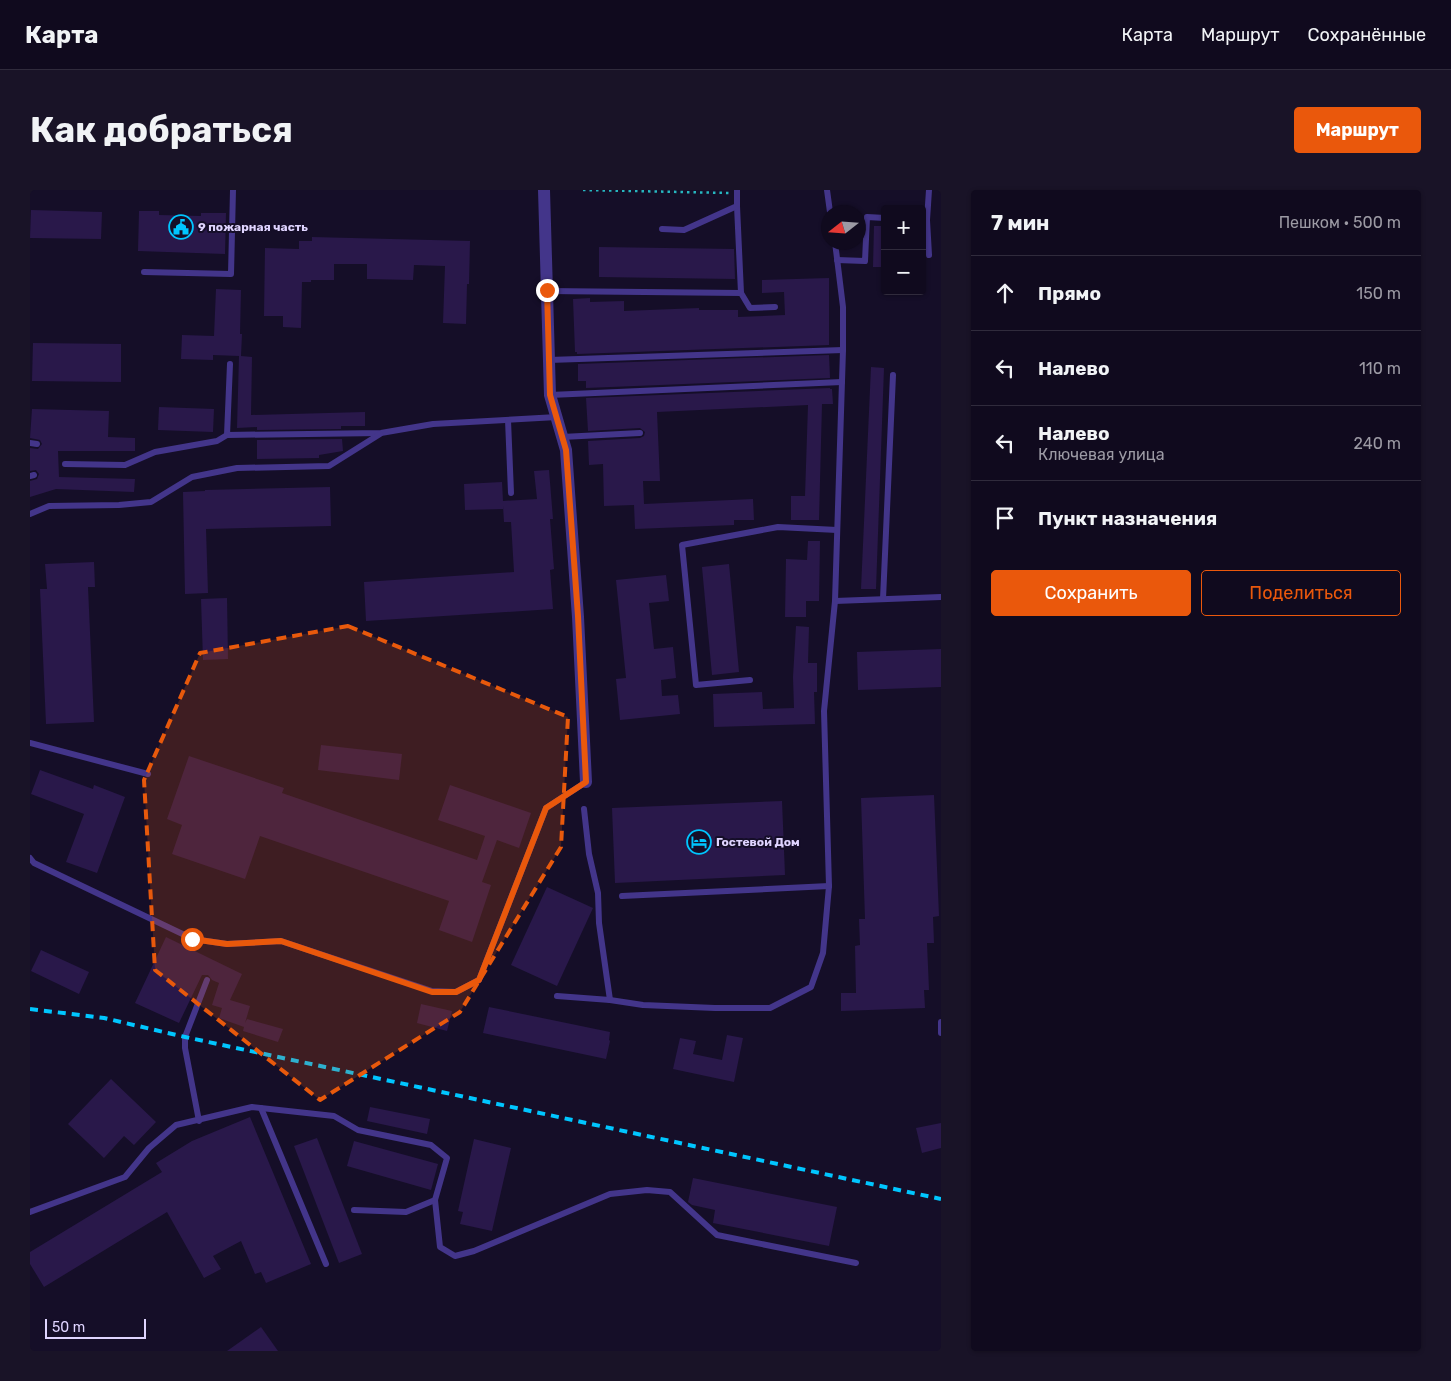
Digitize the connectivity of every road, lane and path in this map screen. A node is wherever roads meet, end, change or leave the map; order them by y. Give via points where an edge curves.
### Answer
1 (233, 190) edge
2 (544, 190) edge
3 (583, 190) edge
4 (827, 190) edge
5 (929, 190) edge
6 (737, 192) edge
7 (829, 205) edge
8 (737, 206) junction
9 (926, 212) edge
10 (881, 218) edge
11 (662, 229) dead end
12 (926, 229) edge
13 (836, 250) edge
14 (929, 255) dead end
15 (837, 260) junction
16 (144, 272) dead end
17 (547, 290) junction
18 (741, 293) junction
19 (775, 307) dead end
20 (843, 350) junction
21 (549, 360) junction
22 (230, 364) dead end
23 (893, 375) dead end
24 (842, 382) junction
25 (550, 395) junction
26 (557, 417) junction
27 (508, 420) junction
28 (381, 433) junction
29 (640, 433) dead end
30 (227, 435) junction
31 (562, 437) junction
32 (65, 464) dead end
33 (511, 493) dead end
34 (30, 514) edge
35 (837, 530) junction
36 (941, 597) edge
37 (883, 598) junction
38 (835, 601) junction
39 (750, 680) dead end
40 (30, 743) edge
41 (148, 774) dead end
42 (586, 782) joint
43 (584, 809) dead end
44 (30, 858) edge
45 (829, 886) junction
46 (622, 896) dead end
47 (207, 980) dead end
48 (557, 996) dead end
49 (610, 1000) junction
50 (941, 1022) edge
51 (941, 1033) edge
52 (260, 1108) junction
53 (199, 1121) junction
54 (435, 1200) junction
55 (354, 1210) dead end
56 (30, 1212) edge
57 (326, 1264) dead end
58 (856, 1264) dead end

1 - 16 lane via 231,274
2 - 17 street
3 - 6 path
4 - 7 lane
5 - 9 lane
6 - 8 lane
8 - 11 lane via 684,230
8 - 18 lane
10 - 15 lane via 867,217 865,260
12 - 14 lane
13 - 15 lane
15 - 20 lane via 843,307
17 - 18 lane
17 - 21 street
18 - 19 lane via 750,308
20 - 21 lane
20 - 24 lane
21 - 25 street
22 - 30 lane
23 - 37 lane
24 - 25 lane
24 - 35 lane
25 - 26 street
26 - 27 lane
26 - 31 street
27 - 28 lane via 433,424
27 - 33 lane
28 - 30 lane
28 - 34 lane via 328,466 237,468 192,477 151,502 49,506
29 - 31 lane
30 - 32 lane via 217,441 155,452 125,466
31 - 42 street via 566,450 578,616
35 - 38 lane
35 - 39 lane via 778,527 682,545 696,685
36 - 37 lane
37 - 38 lane
38 - 45 lane via 824,711
40 - 41 lane
42 - 44 lane via 546,808 479,980 456,992 432,992 281,941 227,944 192,939 34,863
43 - 49 lane via 598,893
45 - 46 lane
45 - 49 lane via 823,954 811,987 770,1008 652,1006
47 - 53 lane via 185,1037
48 - 49 lane
50 - 51 lane
52 - 53 lane via 252,1107
52 - 54 lane via 334,1116 358,1130 431,1145 447,1158
52 - 57 lane
53 - 56 lane via 176,1125 149,1148 125,1177
54 - 55 lane via 406,1212
54 - 58 lane via 440,1248 455,1256 474,1252 610,1194 647,1190 670,1192 717,1235

